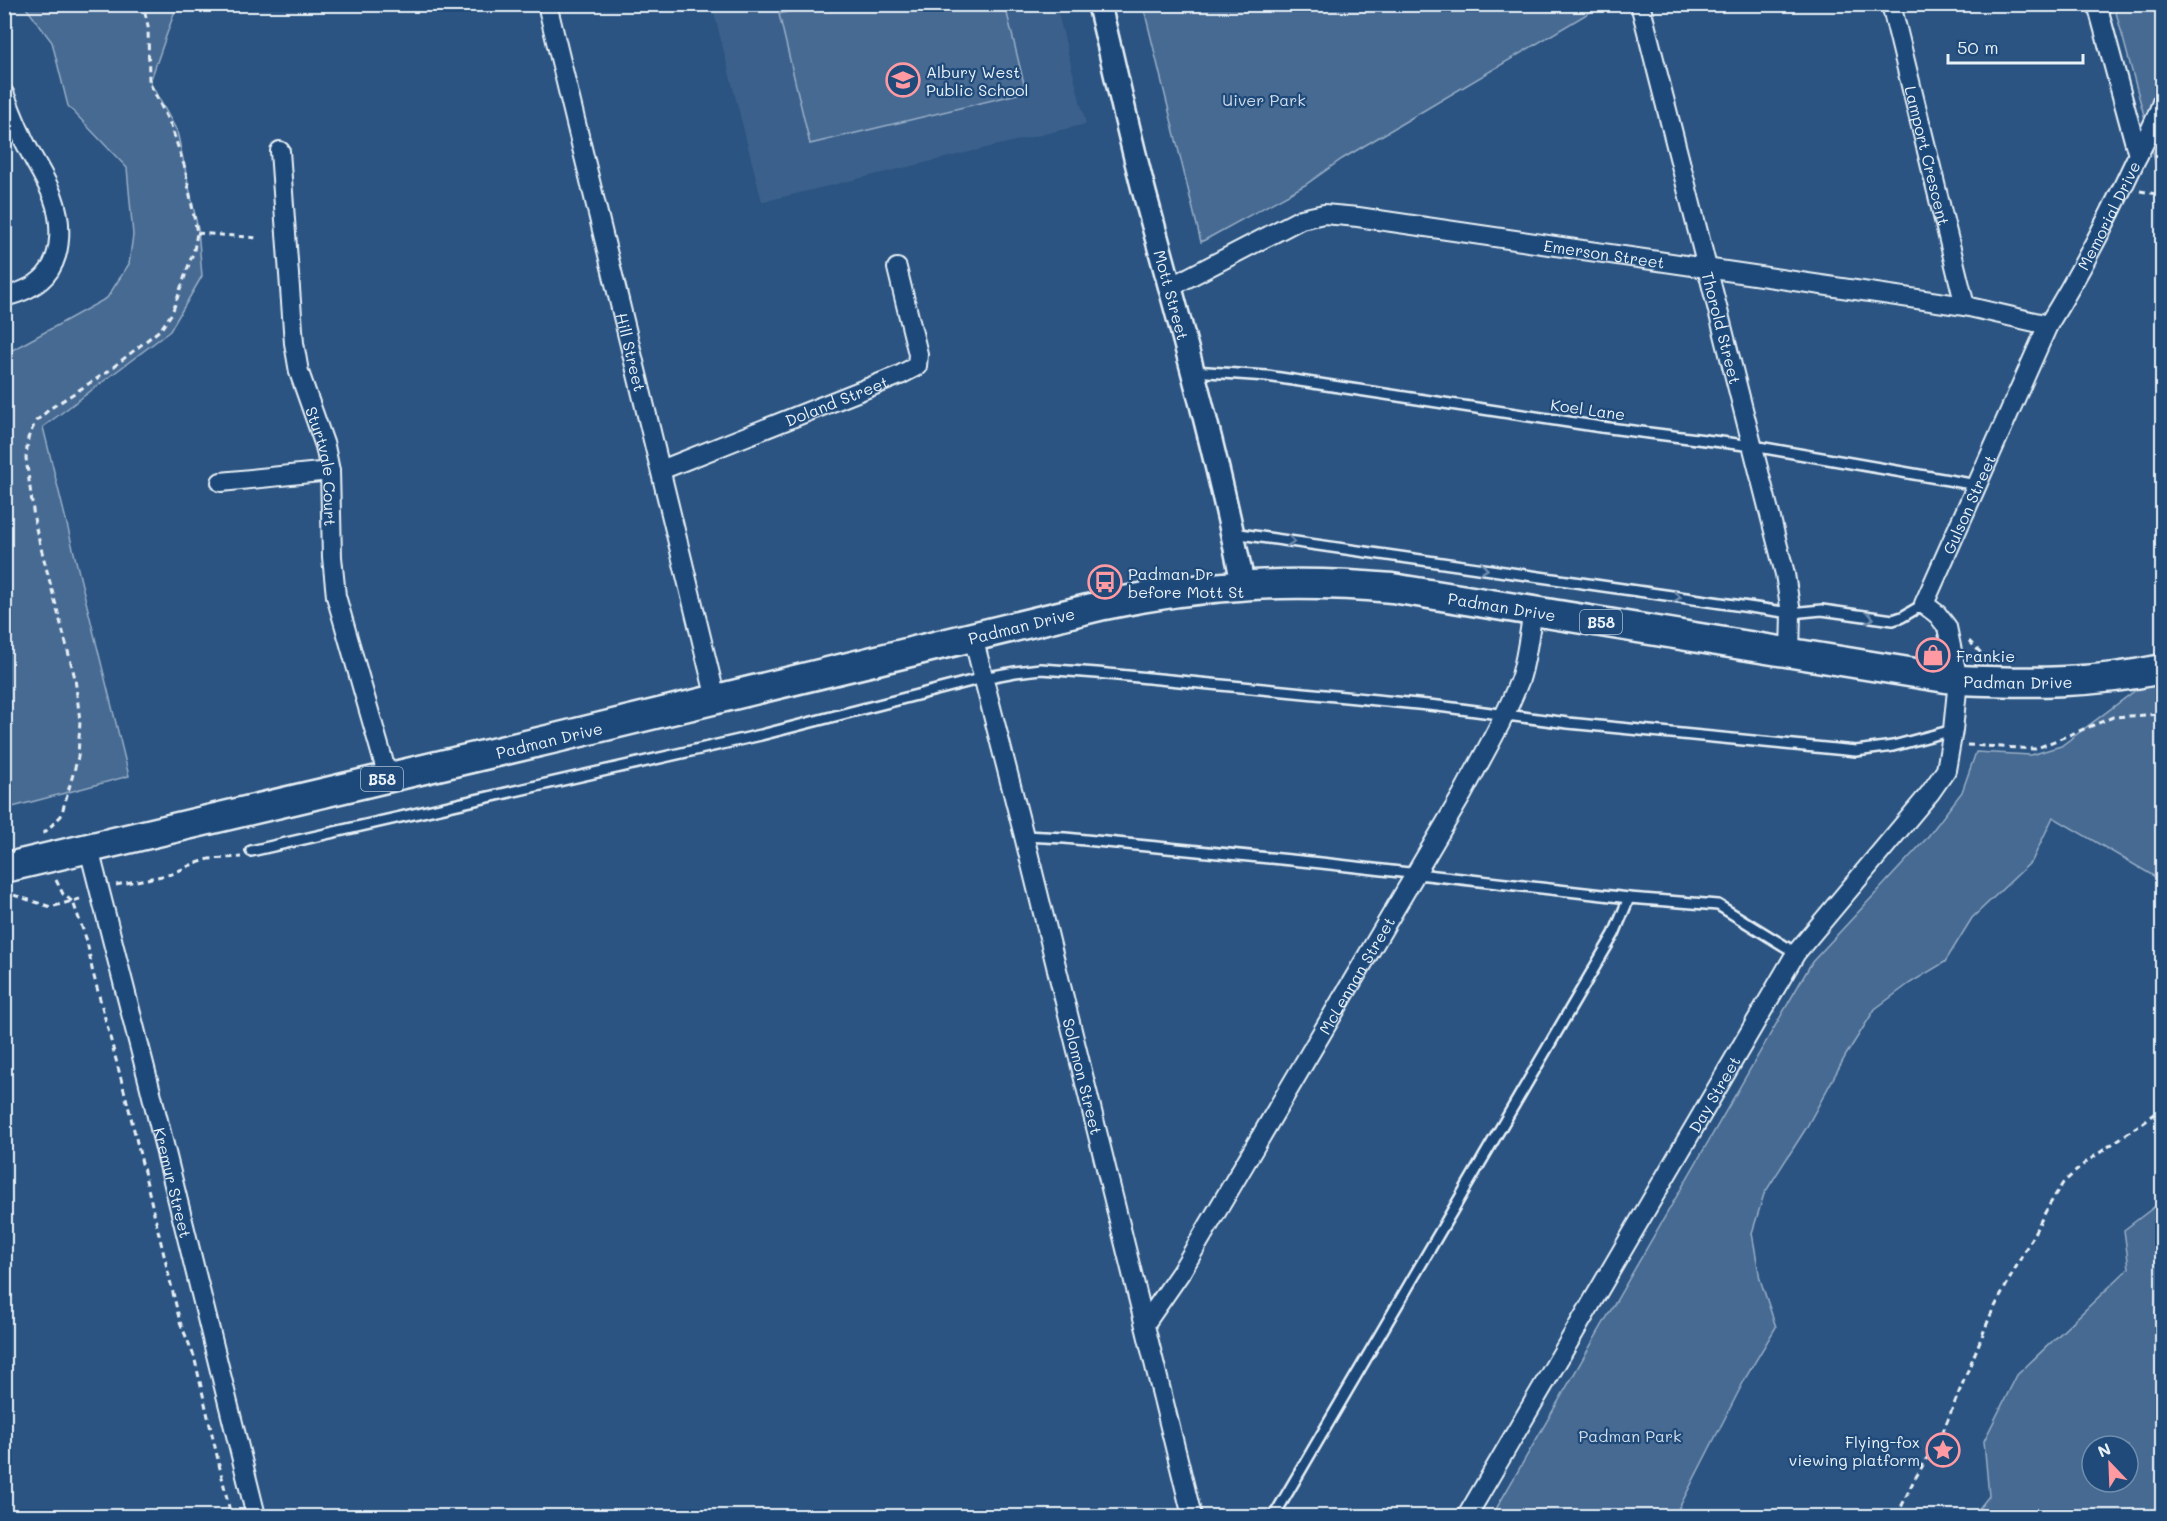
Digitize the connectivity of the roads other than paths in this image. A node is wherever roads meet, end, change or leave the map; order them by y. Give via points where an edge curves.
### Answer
1 (547, 4) edge
2 (1099, 4) edge
3 (1640, 4) edge
4 (1891, 4) edge
5 (2097, 4) edge
6 (4, 93) edge
7 (2163, 102) edge
8 (280, 151) dead end
9 (2138, 155) junction
10 (897, 268) dead end
11 (1708, 268) junction
12 (1172, 286) junction
13 (4, 297) edge
14 (1965, 306) junction
15 (2048, 325) junction
16 (1193, 371) junction
17 (1753, 446) junction
18 (661, 470) junction
19 (330, 471) junction
20 (221, 482) dead end
21 (1977, 485) junction
22 (1233, 533) junction
23 (1243, 585) junction
24 (1924, 604) junction
25 (1533, 611) junction
26 (1791, 614) junction
27 (973, 638) junction
28 (1790, 654) junction
29 (2163, 669) edge
30 (983, 678) junction
31 (1958, 680) junction
32 (716, 699) junction
33 (1504, 714) junction
34 (1952, 737) junction
35 (388, 777) junction
36 (1024, 836) junction
37 (89, 849) junction
38 (251, 851) road end
39 (4, 868) edge
40 (1415, 874) junction
41 (1629, 898) junction
42 (1796, 953) junction
43 (1145, 1324) junction
44 (256, 1516) edge
45 (1192, 1516) edge
46 (1274, 1516) edge
47 (1467, 1516) edge

1 - 18 street, Hill Street
2 - 12 street, Mott Street via 1145,194
3 - 11 street, Thorold Street
4 - 14 street, Lamport Crescent
5 - 9 street
6 - 13 street via 53,197 59,235 53,262 44,277 23,292
7 - 9 street, Memorial Drive
8 - 19 street, Sturtvale Court via 294,343 299,372 326,446
9 - 15 street, Memorial Drive via 2070,290
10 - 18 street, Doland Street via 918,354 917,366
11 - 12 street, Emerson Street via 1324,214 1301,219
11 - 14 street, Emerson Street
11 - 17 street, Thorold Street
12 - 16 street, Mott Street
14 - 15 street, Emerson Street
15 - 21 street, Gulson Street
16 - 17 lane, Koel Lane via 1268,375 1601,427
16 - 22 street, Mott Street
17 - 21 lane, Koel Lane
17 - 26 street, Thorold Street
18 - 32 street, Hill Street
19 - 20 street
19 - 35 street, Sturtvale Court via 336,596
21 - 24 street, Gulson Street
22 - 23 street, Mott Street
22 -> 26 lane
23 - 25 main road, Padman Drive / B58 via 1339,583
23 - 27 main road, Padman Drive / B58 via 1152,595
26 -> 24 lane via 1822,610 1893,620
24 - 31 street via 1947,627
25 - 28 main road, Padman Drive / B58
25 - 33 street, McLennan Street via 1520,680
26 - 28 street, Thorold Street
27 - 30 street, Solomon Street
27 - 32 main road, Padman Drive / B58
28 - 31 main road, Padman Drive / B58
29 - 31 main road, Padman Drive / B58 via 2066,682
30 - 33 lane via 1065,670
30 - 36 street, Solomon Street
30 - 38 lane via 761,735
31 - 34 street, Day Street
32 - 35 main road, Padman Drive / B58
33 - 34 lane via 1856,751
33 - 40 street, McLennan Street
34 - 42 street, Day Street via 1946,770 1930,793
35 - 37 main road, Padman Drive / B58
36 - 40 lane
36 - 43 street, Solomon Street
37 - 39 main road, Padman Drive / B58
37 - 44 street, Kremur Street
40 - 41 lane
40 - 43 street, McLennan Street via 1181,1272
41 - 42 lane via 1718,905
41 - 46 lane via 1614,934
42 - 47 street, Day Street
43 - 45 street, Solomon Street

